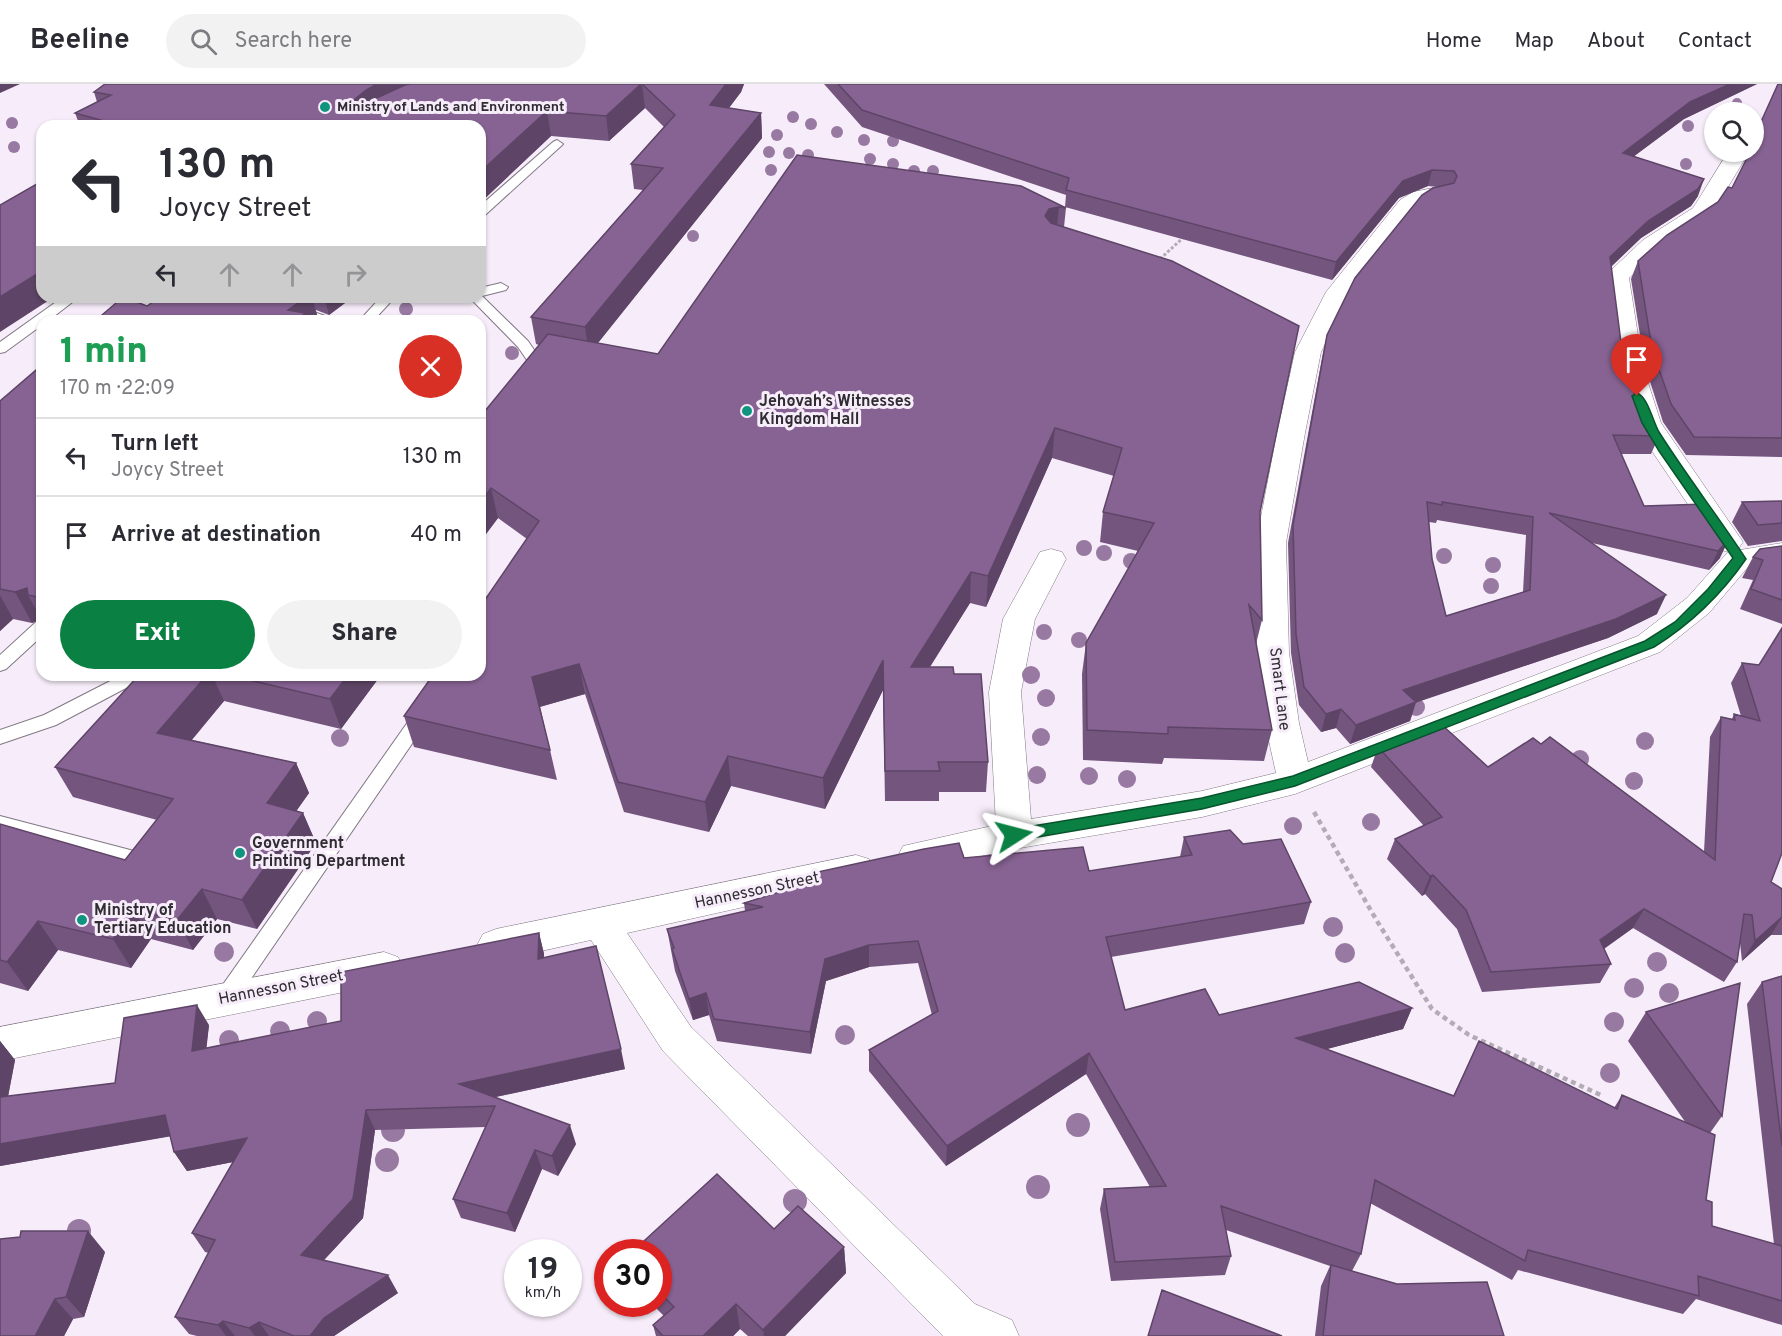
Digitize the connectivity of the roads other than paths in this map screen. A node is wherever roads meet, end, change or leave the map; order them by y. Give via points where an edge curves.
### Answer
1 (138, 84) edge
2 (87, 120) edge
3 (557, 144) dead end
4 (1732, 162) edge
5 (1438, 194) edge
6 (486, 208) edge
7 (501, 287) dead end
8 (486, 291) edge
9 (64, 303) edge
10 (273, 303) edge
11 (382, 303) edge
12 (482, 303) edge
13 (47, 315) edge
14 (308, 315) edge
15 (372, 315) edge
16 (36, 323) edge
17 (0, 349) edge
18 (516, 388) edge
19 (1782, 553) edge
20 (1051, 559) dead end
21 (1739, 559) junction
22 (36, 632) edge
23 (0, 665) edge
24 (125, 681) edge
25 (446, 681) edge
26 (0, 736) edge
27 (1295, 781) junction
28 (0, 823) edge
29 (1014, 835) junction
30 (134, 859) edge
31 (601, 924) junction
32 (460, 953) edge
33 (413, 962) edge
34 (225, 999) junction
35 (0, 1044) edge
36 (996, 1336) edge

1 - 2 lane
3 - 6 lane
4 - 21 street via 1702,212 1651,245 1617,276 1630,367 1647,423
5 - 27 street, Smart Lane via 1421,197 1408,205 1300,346 1270,543 1273,653
7 - 8 lane
9 - 13 lane
10 - 14 lane
11 - 15 lane
12 - 18 lane via 523,344 536,363
16 - 17 lane
19 - 21 street
20 - 29 street via 1019,619 1005,692
21 - 27 street, Hannesson Street via 1680,625 1649,644
22 - 23 lane
24 - 26 lane via 50,720
25 - 34 lane
27 - 29 street, Hannesson Street via 1202,804
28 - 30 lane
29 - 31 street, Hannesson Street
31 - 32 street, Hannesson Street
31 - 36 street via 677,1039 959,1320
33 - 34 street, Hannesson Street
34 - 35 street, Hannesson Street

